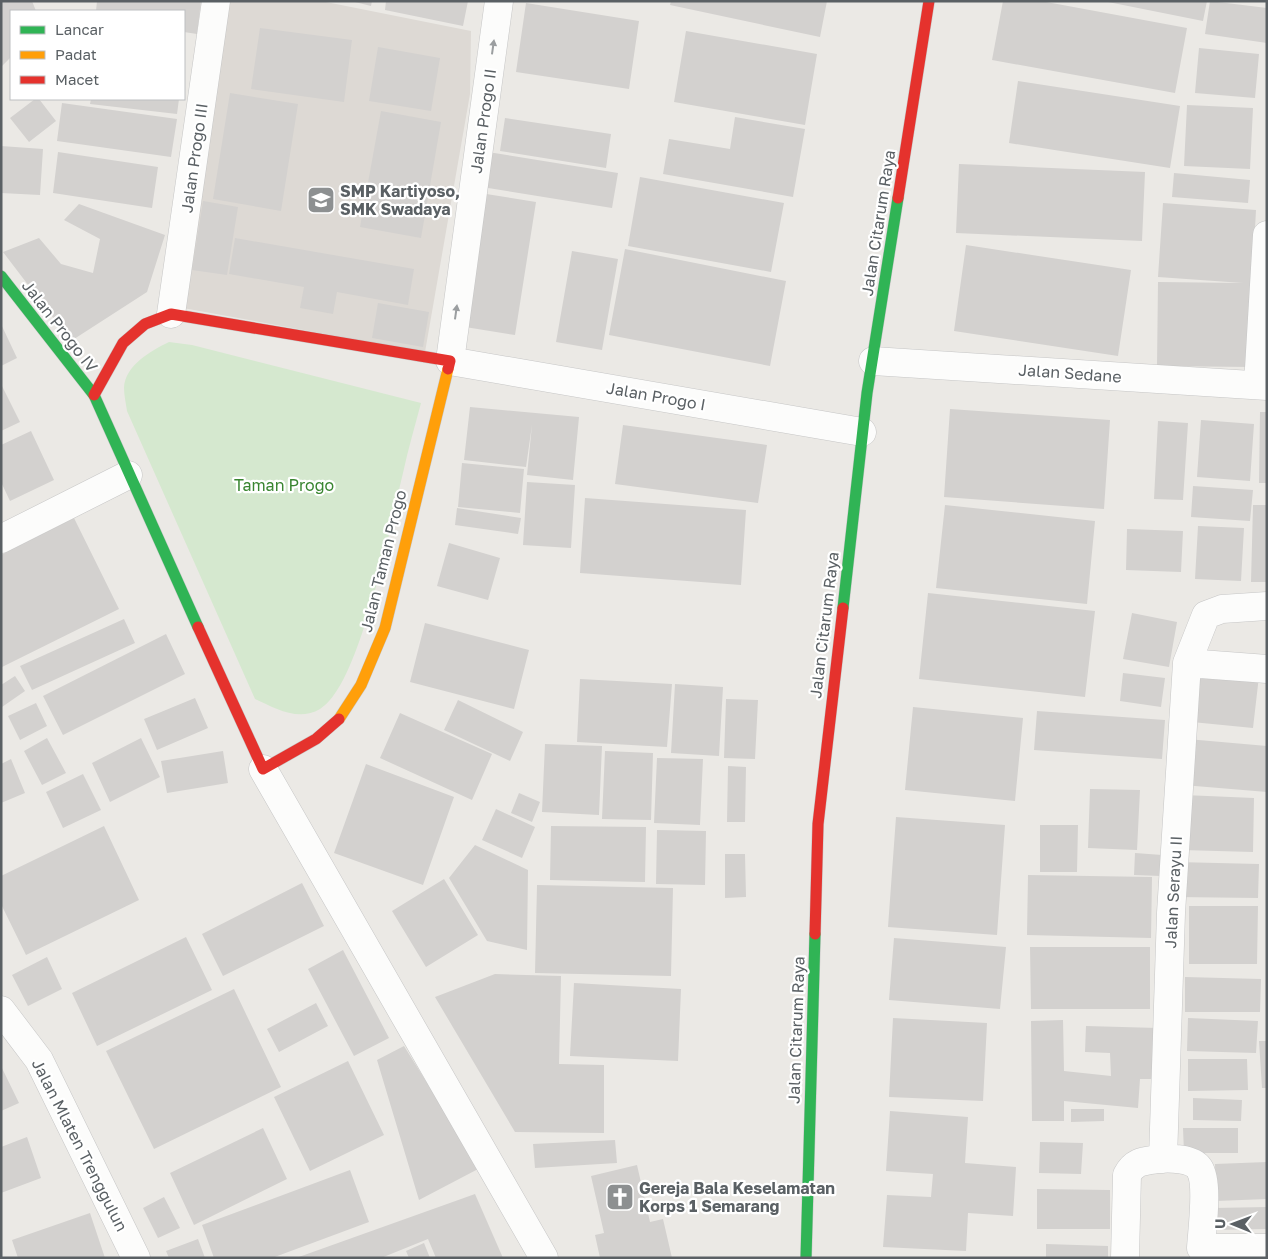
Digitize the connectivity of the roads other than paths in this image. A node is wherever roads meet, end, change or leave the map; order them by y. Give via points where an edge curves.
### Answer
1 (216, 1) edge
2 (499, 1) edge
3 (929, 1) edge
4 (1267, 235) edge
5 (1, 276) edge
6 (171, 314) junction
7 (450, 361) junction
8 (874, 361) junction
9 (1263, 385) edge
10 (94, 395) junction
11 (862, 432) junction
12 (128, 475) junction
13 (1, 539) edge
14 (1267, 606) edge
15 (1187, 663) junction
16 (1267, 669) edge
17 (263, 769) junction
18 (1, 1010) edge
19 (1163, 1159) junction
20 (1267, 1248) edge
21 (1201, 1253) edge
22 (136, 1258) edge
23 (544, 1258) edge
24 (806, 1258) edge
25 (1125, 1258) edge

1 - 6 street, Jalan Progo III
7 -> 2 street, Jalan Progo II
3 - 8 street, Jalan Citarum Raya
4 - 9 street
5 - 10 street, Jalan Progo IV
6 - 7 street
6 - 10 street via 145,324 123,343
7 - 11 street, Jalan Progo I
7 - 17 street, Jalan Taman Progo via 385,628 368,670 343,715 317,738
8 - 9 street, Jalan Sedane
8 - 11 street, Jalan Citarum Raya
10 - 12 street
11 - 24 street, Jalan Citarum Raya via 818,824
12 - 13 street
12 - 17 street
14 - 15 street, Jalan Serayu II via 1213,611 1206,615
15 - 16 street
15 - 19 street, Jalan Serayu II via 1171,913
17 - 23 street
18 - 22 street, Jalan Mlaten Trenggulun via 39,1060
19 - 21 street via 1191,1162 1202,1173
19 - 25 street via 1138,1162 1130,1168 1127,1176
20 - 21 street

